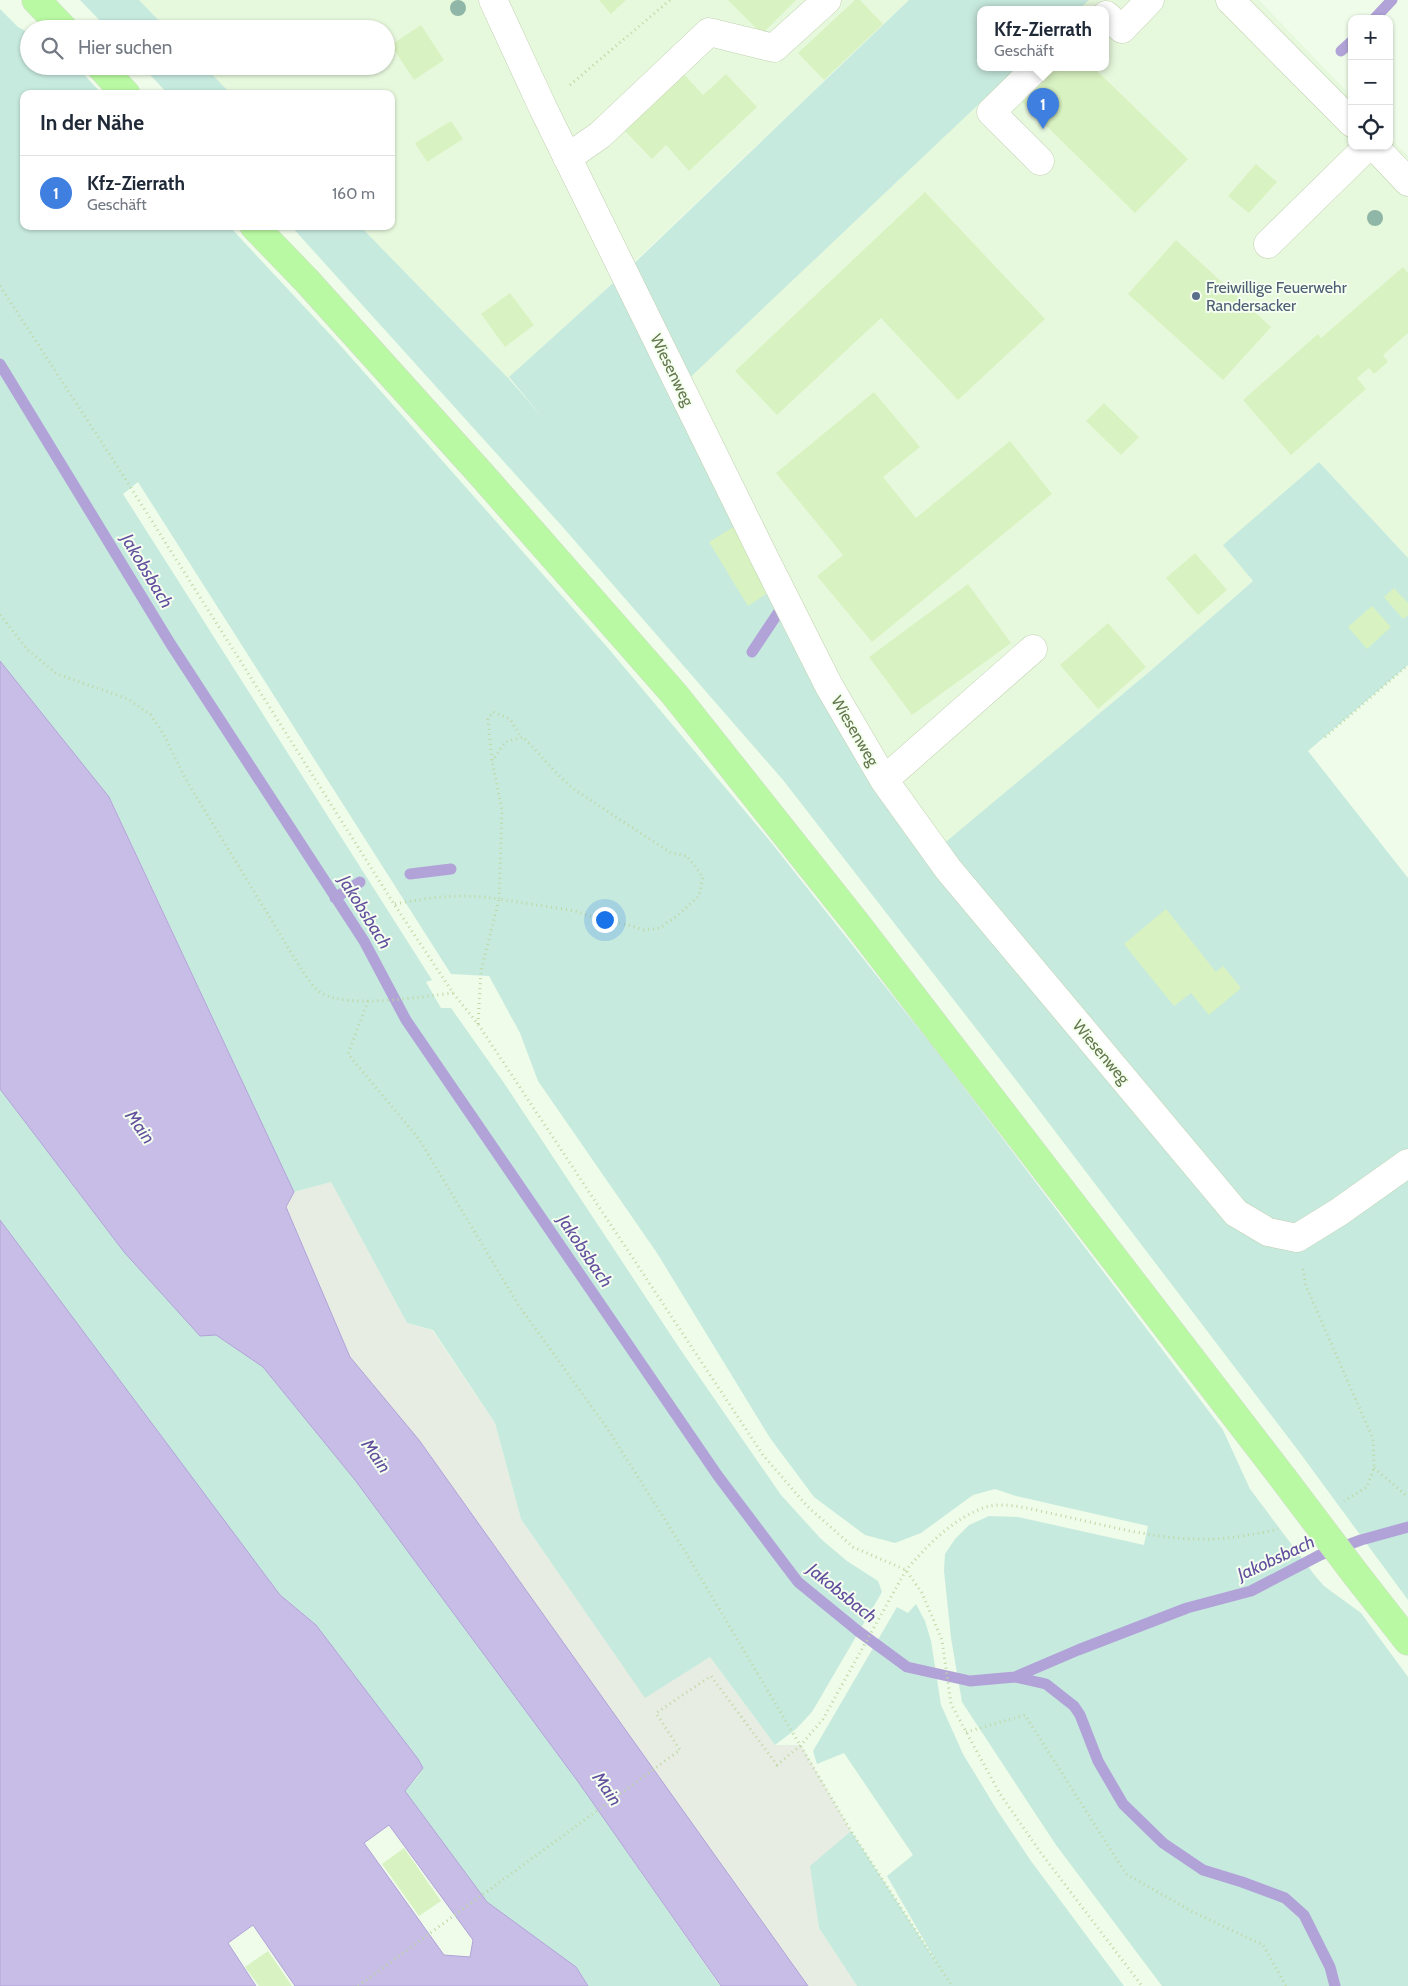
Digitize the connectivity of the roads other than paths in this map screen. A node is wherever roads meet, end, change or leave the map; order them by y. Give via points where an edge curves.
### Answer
1 (36, 0) edge
2 (493, 0) edge
3 (827, 0) edge
4 (1150, 0) edge
5 (1230, 0) edge
6 (1109, 18) edge
7 (55, 20) edge
8 (1033, 71) edge
9 (108, 75) edge
10 (122, 90) edge
11 (1348, 119) edge
12 (1364, 150) edge
13 (1378, 150) edge
14 (567, 158) junction
15 (1040, 161) dead end
16 (1408, 182) edge
17 (258, 230) edge
18 (1268, 244) dead end
19 (1033, 649) dead end
20 (884, 780) junction
21 (1408, 1163) edge
22 (1408, 1641) edge

1 - 7 main road
2 - 14 street, Wiesenweg
3 - 14 street via 774,48 709,32 600,135
4 - 6 street via 1122,29
5 - 11 street
8 - 15 street via 991,112
9 - 10 main road
12 - 18 street
13 - 16 street
14 - 20 street, Wiesenweg via 829,686
17 - 22 main road, bridge via 468,460 674,695 856,923
19 - 20 street
20 - 21 street, Wiesenweg via 948,869 1236,1213 1268,1232 1297,1238

